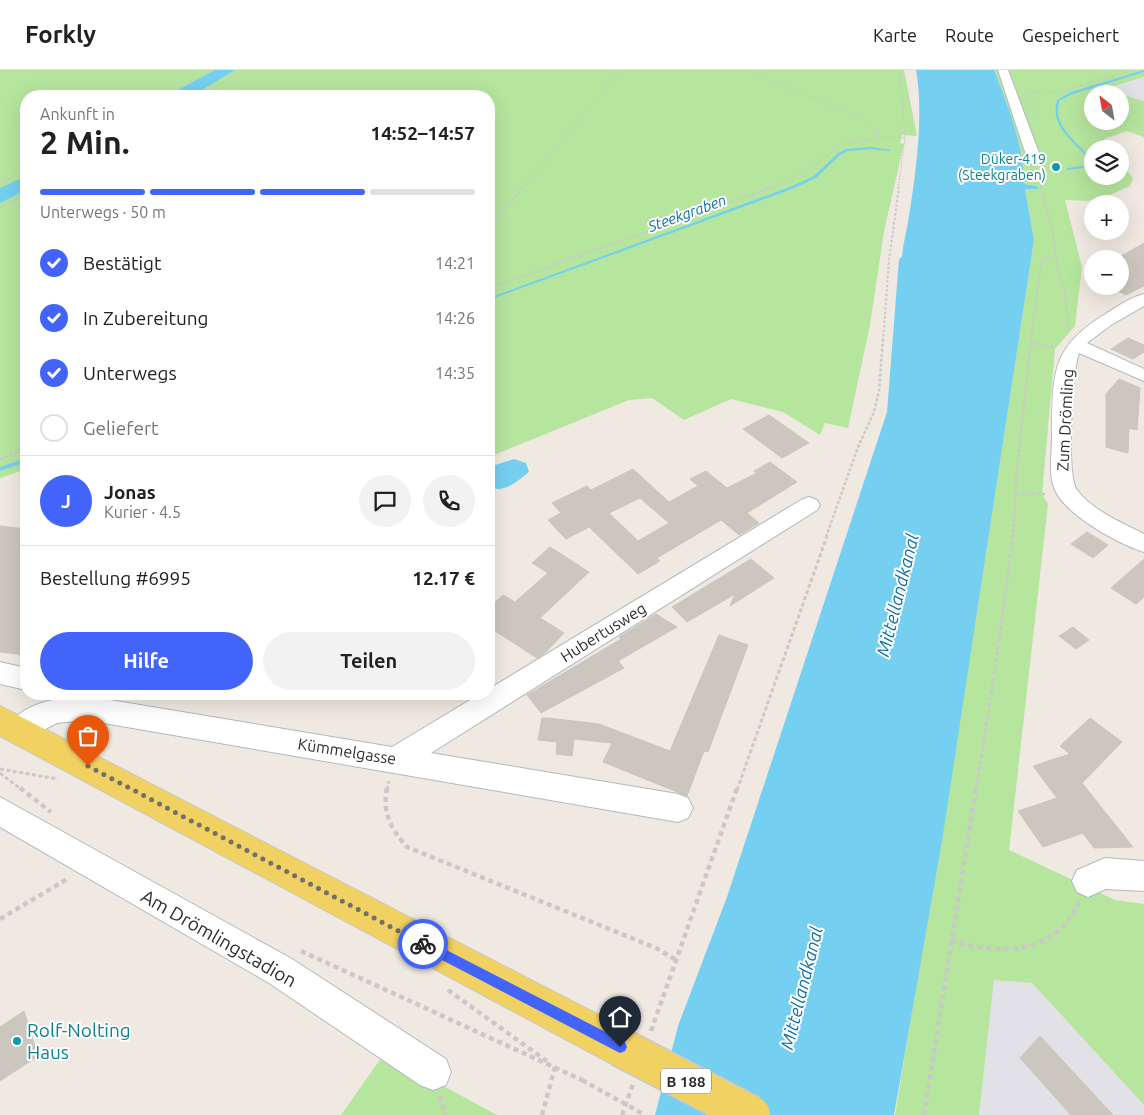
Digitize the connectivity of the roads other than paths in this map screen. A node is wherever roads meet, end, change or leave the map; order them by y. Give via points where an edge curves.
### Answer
1 (1003, 70) edge
2 (1036, 161) dead end
3 (1144, 299) edge
4 (1073, 348) junction
5 (1144, 376) edge
6 (809, 505) dead end
7 (1144, 544) edge
8 (0, 673) edge
9 (20, 678) edge
10 (495, 699) edge
11 (493, 700) edge
12 (69, 701) edge
13 (10, 725) edge
14 (397, 759) junction
15 (678, 808) dead end
16 (0, 811) edge
17 (1144, 876) edge
18 (1088, 882) road end
19 (433, 1072) dead end
20 (751, 1115) edge

1 - 2 street
3 - 4 street
4 - 5 street
4 - 7 street, Zum Drömling via 1065,370 1063,486 1091,513
6 - 10 street, Hubertusweg
8 - 9 street
11 - 14 street, Hubertusweg
12 - 13 street, Kümmelgasse
12 - 14 street, Kümmelgasse via 86,708
13 - 20 main road, B 188, bridge
14 - 15 street, Kümmelgasse
16 - 19 street, Am Drömlingstadion via 258,958
17 - 18 street via 1105,873

